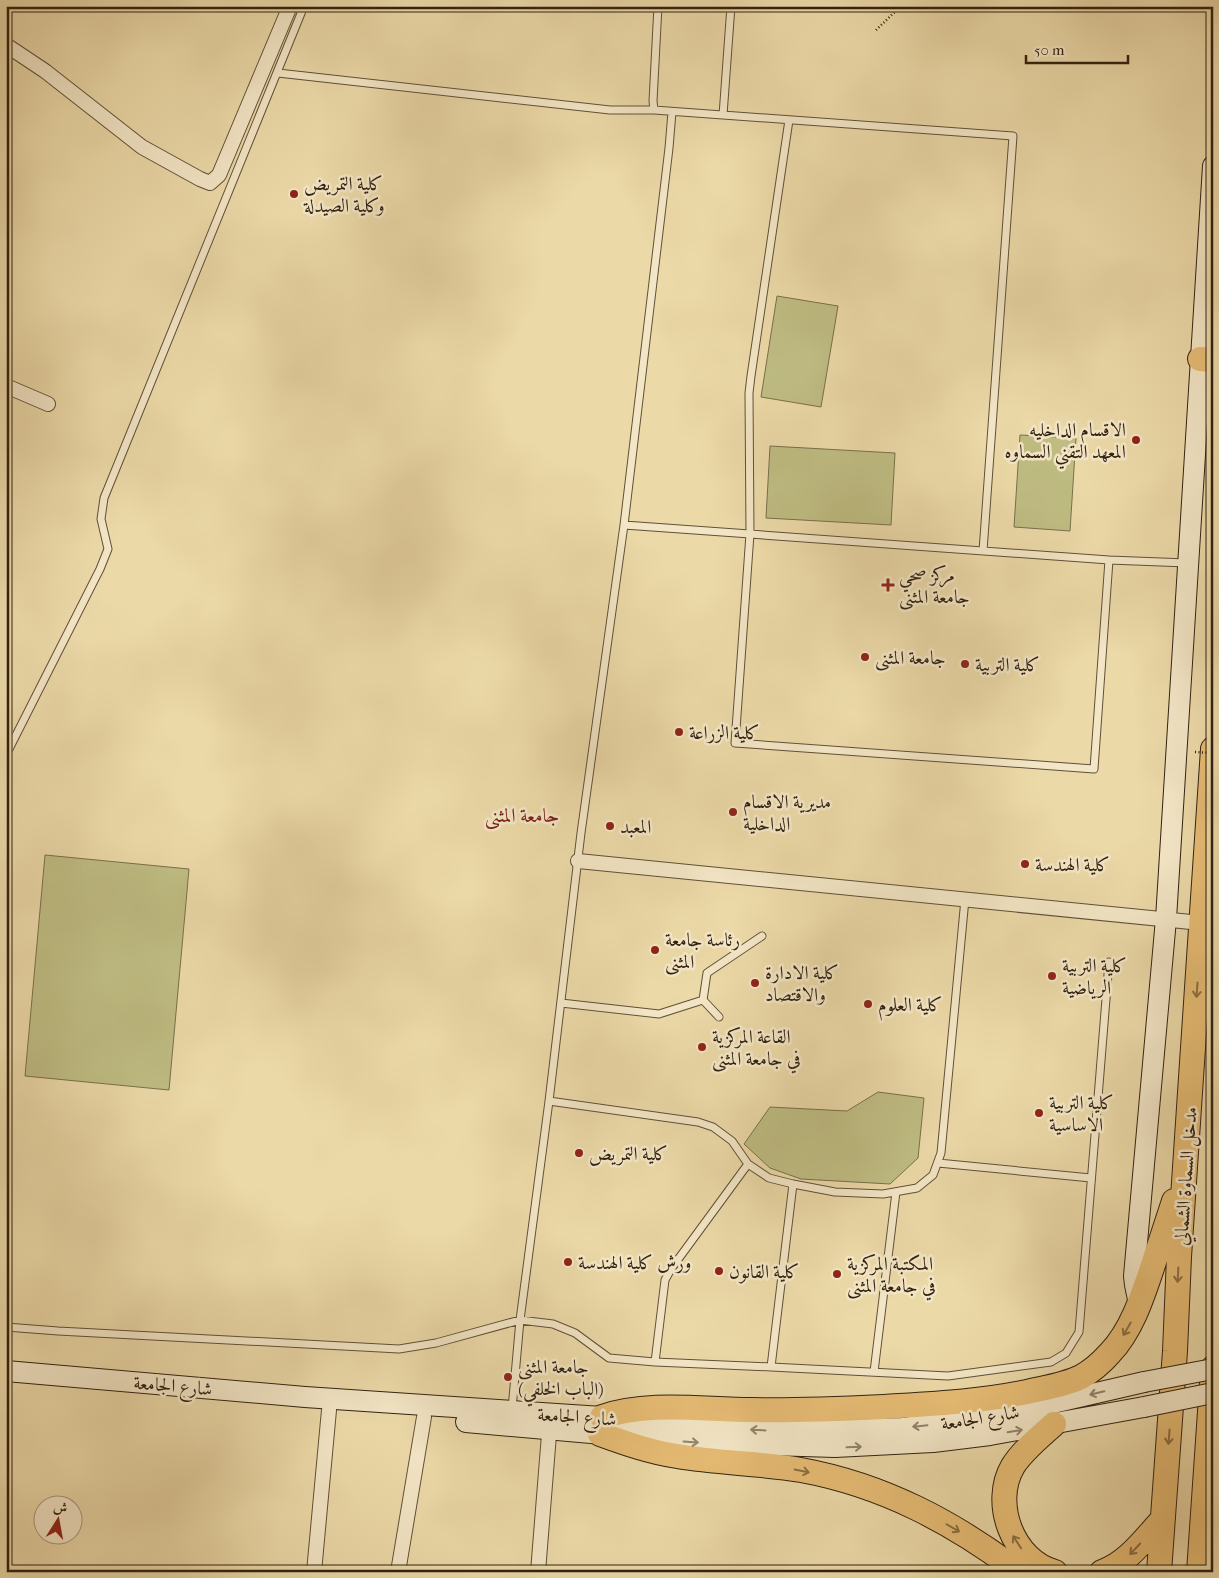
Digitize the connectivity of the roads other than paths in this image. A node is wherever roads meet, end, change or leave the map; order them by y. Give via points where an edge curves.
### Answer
1 (290, 6) edge
2 (304, 6) edge
3 (658, 6) edge
4 (731, 6) edge
5 (6, 45) edge
6 (278, 73) junction
7 (654, 110) junction
8 (672, 112) junction
9 (723, 115) junction
10 (789, 120) junction
11 (1213, 166) edge
12 (1206, 360) edge
13 (6, 386) edge
14 (48, 404) dead end
15 (624, 525) junction
16 (750, 534) junction
17 (983, 551) junction
18 (1109, 560) junction
19 (1188, 563) junction
20 (1207, 751) edge
21 (6, 755) edge
22 (578, 861) junction
23 (965, 899) junction
24 (1166, 919) junction
25 (1201, 923) junction
26 (762, 936) dead end
27 (1109, 962) dead end
28 (703, 1000) junction
29 (561, 1004) junction
30 (719, 1016) dead end
31 (549, 1101) junction
32 (938, 1163) junction
33 (748, 1164) junction
34 (1185, 1168) junction
35 (1091, 1178) junction
36 (793, 1184) junction
37 (896, 1192) junction
38 (1139, 1304) junction
39 (520, 1320) junction
40 (6, 1326) edge
41 (656, 1362) junction
42 (771, 1367) junction
43 (1213, 1369) edge
44 (6, 1371) edge
45 (874, 1372) junction
46 (6, 1380) edge
47 (1213, 1393) edge
48 (329, 1410) junction
49 (424, 1418) junction
50 (511, 1419) junction
51 (550, 1422) junction
52 (1054, 1424) junction
53 (601, 1426) junction
54 (1163, 1519) junction
55 (314, 1572) edge
56 (398, 1572) edge
57 (538, 1572) edge
58 (1020, 1572) edge
59 (1055, 1572) edge
60 (1102, 1572) edge
61 (1159, 1572) edge
62 (1199, 1572) edge

1 - 5 street via 219,175 210,182 142,147 45,71
2 - 6 lane
3 - 7 lane
4 - 9 lane
6 - 7 lane via 610,110
6 - 21 lane via 104,498 101,519 108,549 103,562
7 - 8 lane
8 - 9 lane
8 - 15 lane
9 - 10 lane
10 - 16 lane via 749,393
10 - 17 lane via 1012,136
11 - 12 main road
12 - 19 main road
13 - 14 street
15 - 16 lane
15 - 22 lane
16 - 17 lane
16 - 18 lane via 735,743 1094,768
17 - 18 lane
18 - 19 lane
19 - 24 main road
20 - 25 highway, مدخل السماوة الشمالي
22 - 23 street
22 - 29 lane
23 - 24 street
23 - 32 lane
24 - 25 street
24 - 38 main road via 1134,1276
25 -> 34 highway, مدخل السماوة الشمالي
26 - 28 lane via 708,973
27 - 35 lane
28 - 29 lane via 659,1014
28 - 30 lane
29 - 31 lane
31 - 33 lane via 698,1122 713,1127 732,1141
31 - 39 lane
32 - 35 lane
32 - 37 lane via 933,1174 917,1188
33 - 36 lane via 769,1178
33 - 41 lane via 665,1280
34 - 38 highway
34 -> 54 highway, مدخل السماوة الشمالي
35 - 45 lane via 1078,1332 1066,1353 1051,1362 948,1376
36 - 37 lane via 835,1192
36 - 42 lane
37 - 45 lane
38 -> 53 highway via 1112,1352 1080,1377 1048,1388 959,1403 846,1409 635,1409 618,1412
39 - 40 lane via 436,1343 399,1349
39 - 41 lane via 553,1324 575,1333 609,1358
39 - 50 lane
41 - 42 lane
42 - 45 lane
43 -> 53 main road, شارع الجامعة, bridge via 996,1417 902,1428 761,1431
43 - 62 highway
44 - 50 main road, شارع الجامعة
46 - 48 main road
47 - 52 main road, bridge
48 - 49 main road
48 - 55 street
49 - 50 main road
49 - 56 street
50 - 51 main road, شارع الجامعة
51 - 53 main road, شارع الجامعة
51 - 57 street
53 -> 52 main road via 705,1443 835,1447 933,1442
59 -> 52 highway via 1041,1566 1022,1549 1011,1531 1005,1510 1006,1490 1013,1466
53 -> 58 highway via 645,1449 676,1456 776,1466 862,1485 944,1522
54 -> 60 highway via 1129,1556
54 - 61 highway, مدخل السماوة الشمالي

